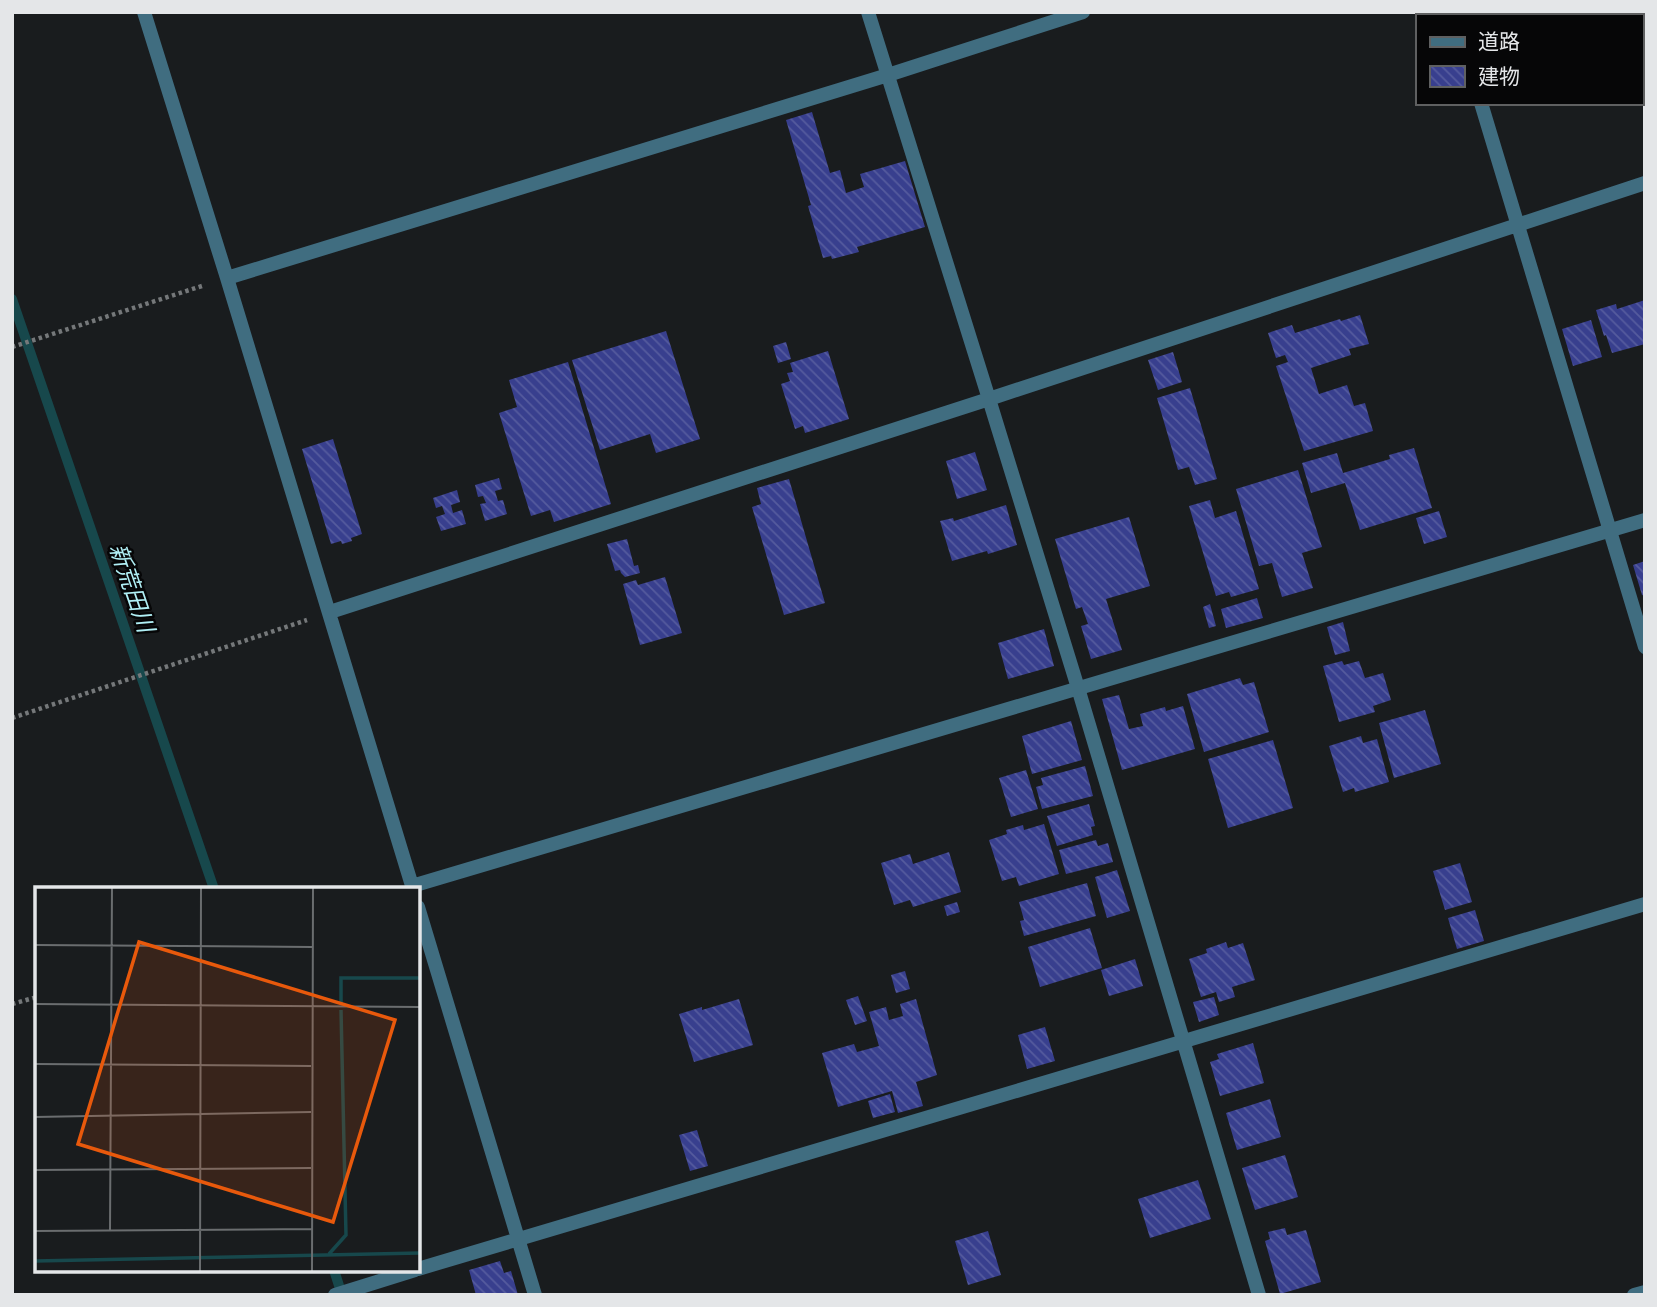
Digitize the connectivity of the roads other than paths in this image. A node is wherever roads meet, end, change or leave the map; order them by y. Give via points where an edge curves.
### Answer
1 (144, 12) edge
2 (868, 12) edge
3 (1083, 12) edge
4 (888, 75) junction
5 (1482, 105) edge
6 (1645, 183) edge
7 (1518, 224) junction
8 (227, 278) junction
9 (989, 398) junction
10 (1645, 520) edge
11 (1610, 530) junction
12 (330, 612) junction
13 (1645, 647) edge
14 (1078, 688) junction
15 (412, 887) edge
16 (1645, 904) edge
17 (420, 914) edge
18 (1183, 1042) junction
19 (518, 1239) junction
20 (420, 1269) edge
21 (410, 1272) edge
22 (1645, 1292) edge
23 (335, 1295) edge
24 (535, 1295) edge
25 (1259, 1295) edge
26 (1634, 1295) edge

1 - 8 street
2 - 4 street
3 - 4 street
4 - 8 street
4 - 9 street
5 - 7 street
6 - 7 street
7 - 9 street
7 - 11 street
8 - 12 street
9 - 12 street
9 - 14 street
10 - 11 street
11 - 13 street
11 - 14 street
12 - 15 street
14 - 15 street
14 - 18 street
16 - 18 street
17 - 19 street
18 - 19 street
18 - 25 street
19 - 20 street
19 - 24 street
21 - 23 street
22 - 26 street

